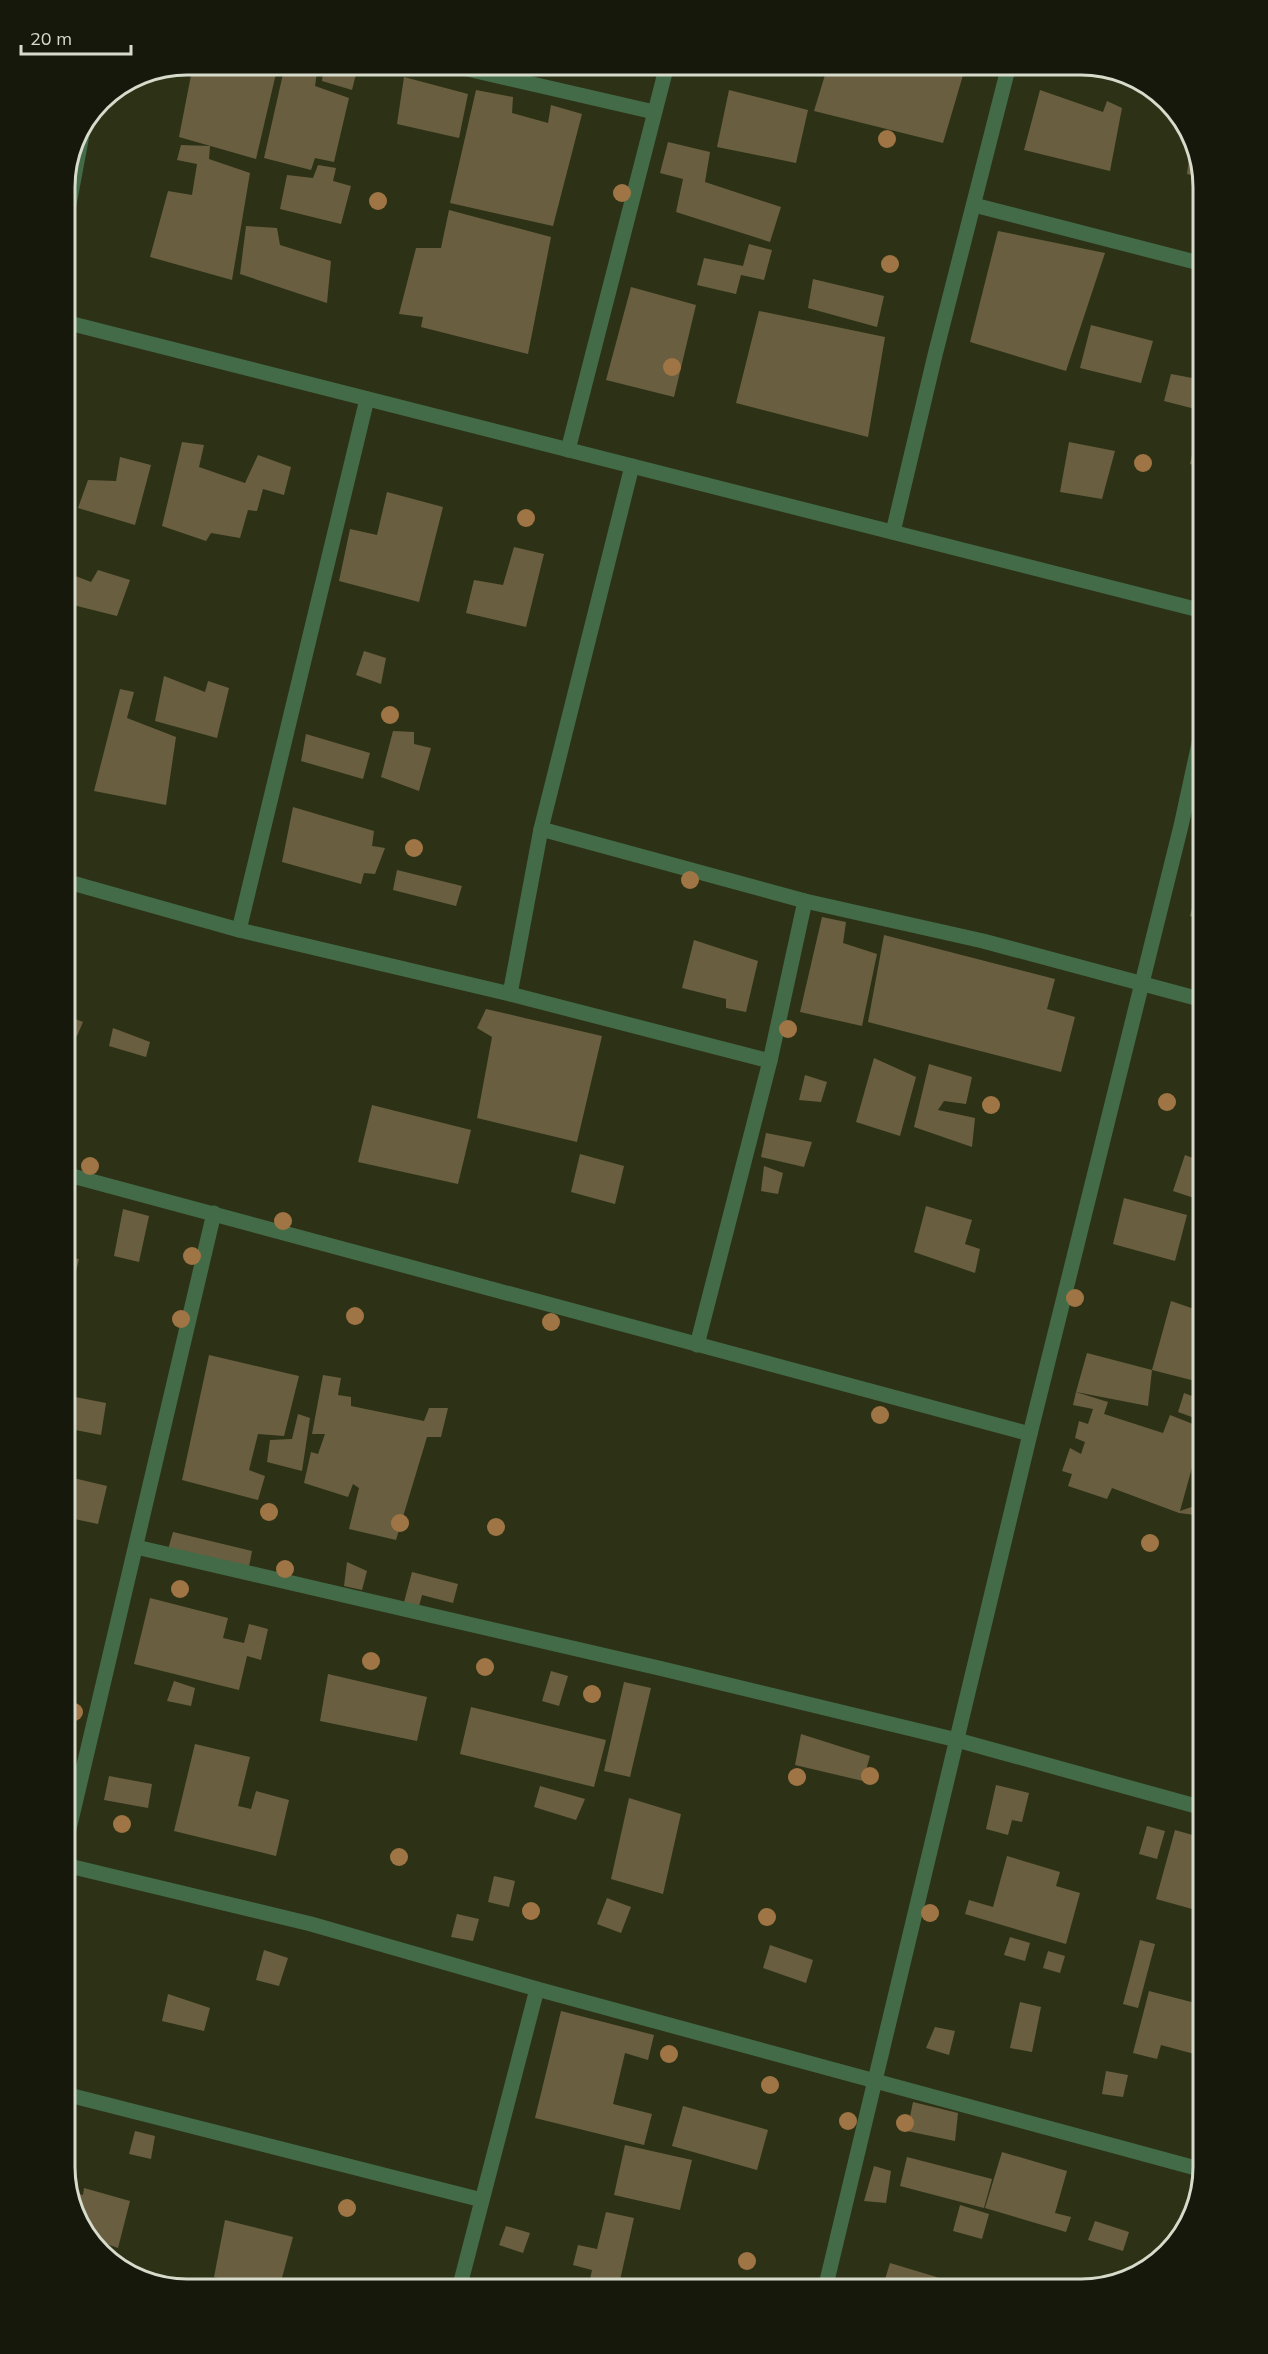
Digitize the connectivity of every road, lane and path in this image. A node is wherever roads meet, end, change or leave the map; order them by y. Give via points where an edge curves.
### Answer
1 (497, 75) edge
2 (664, 75) edge
3 (1006, 75) edge
4 (654, 112) junction
5 (974, 205) junction
6 (1193, 261) edge
7 (75, 325) edge
8 (367, 399) junction
9 (568, 450) junction
10 (632, 466) junction
11 (893, 532) junction
12 (1193, 608) edge
13 (1193, 767) edge
14 (541, 829) junction
15 (75, 884) edge
16 (805, 901) junction
17 (239, 930) junction
18 (1141, 985) junction
19 (510, 994) junction
20 (1193, 998) edge
21 (770, 1061) junction
22 (75, 1177) edge
23 (214, 1213) junction
24 (697, 1346) junction
25 (1030, 1434) junction
26 (136, 1547) junction
27 (957, 1740) junction
28 (75, 1800) edge
29 (1193, 1805) edge
30 (75, 1868) edge
31 (537, 1989) junction
32 (874, 2079) junction
33 (75, 2097) edge
34 (1193, 2167) edge
35 (482, 2200) junction
36 (462, 2279) edge
37 (827, 2279) edge

1 - 4 street
2 - 4 street
3 - 5 street
4 - 9 street
5 - 6 street
5 - 11 street
7 - 8 street
8 - 9 street
8 - 17 street
9 - 10 street
10 - 11 street
10 - 14 street
11 - 12 street
13 - 18 street
14 - 16 street
14 - 19 street
15 - 17 street
16 - 18 street via 983,941
16 - 21 street
17 - 19 street
18 - 20 street
18 - 25 street
19 - 21 street
21 - 24 street
22 - 23 street
23 - 24 street
23 - 26 street
24 - 25 street
25 - 27 street
26 - 27 street
26 - 28 street
27 - 29 street
27 - 32 street
30 - 31 street via 311,1924
31 - 32 street
31 - 35 street
32 - 34 street
32 - 37 street
33 - 35 street
35 - 36 street

